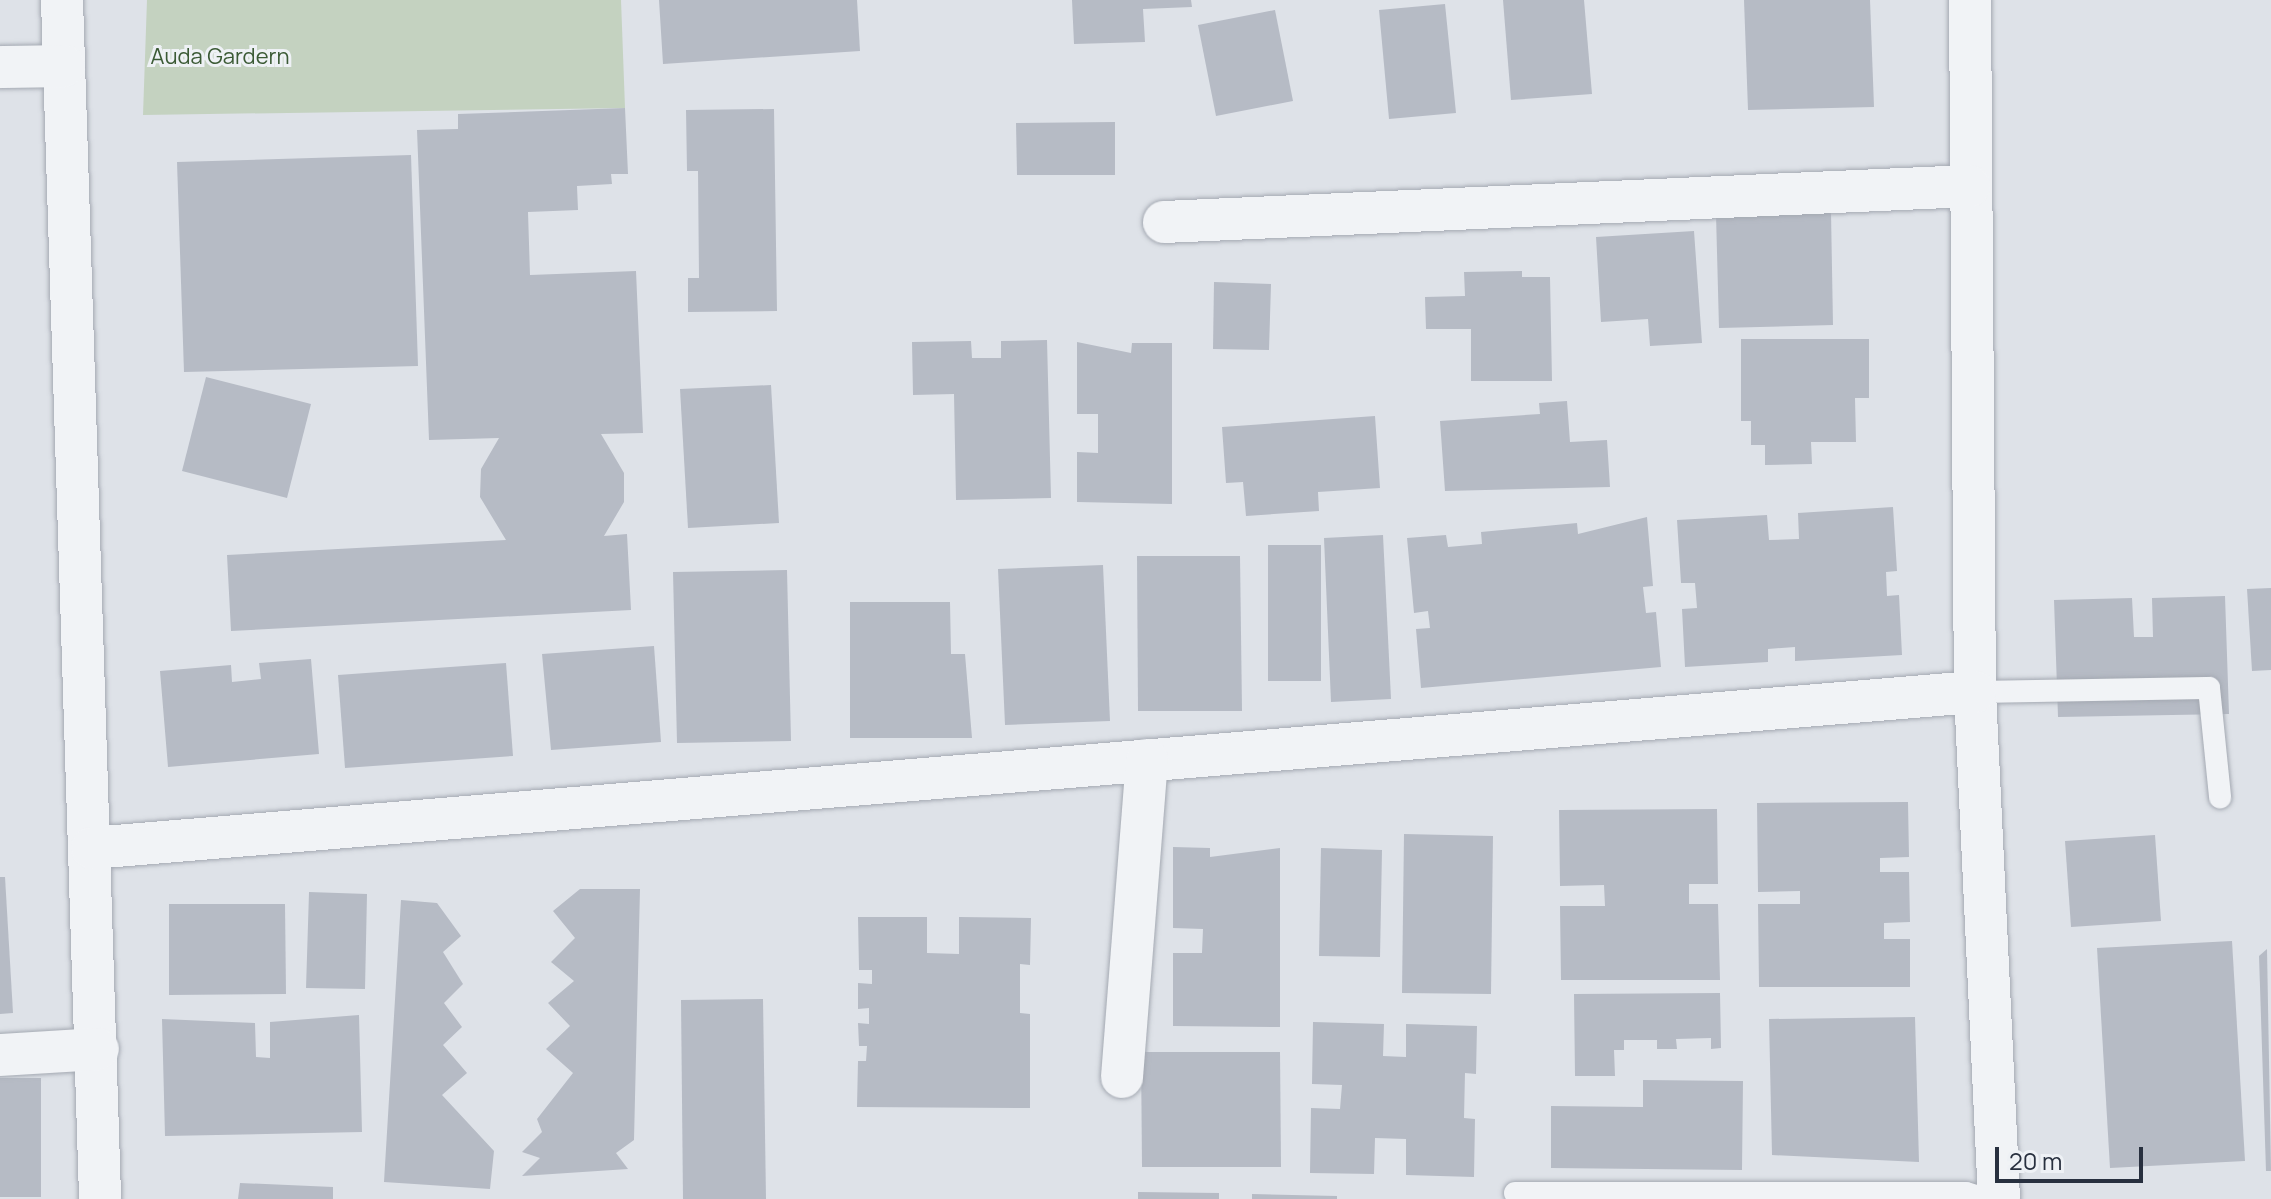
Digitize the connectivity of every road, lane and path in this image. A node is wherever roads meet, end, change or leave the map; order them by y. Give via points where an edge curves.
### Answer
1 (62, 0) edge
2 (1970, 0) edge
3 (64, 66) junction
4 (0, 67) edge
5 (1969, 186) junction
6 (1164, 222) dead end
7 (1975, 692) junction
8 (1147, 760) junction
9 (2220, 797) dead end
10 (92, 848) junction
11 (98, 1049) junction
12 (0, 1055) edge
13 (1122, 1077) dead end
14 (1515, 1193) dead end
15 (100, 1199) edge
16 (1986, 1199) edge
17 (1999, 1199) edge

1 - 3 street
2 - 5 street
3 - 4 street
3 - 10 street
5 - 6 street
5 - 7 street
7 - 8 street
7 - 9 lane via 2209,688
7 - 17 street
8 - 10 street
8 - 13 street
10 - 11 street
11 - 12 street
11 - 15 street
14 - 16 lane via 1966,1193

